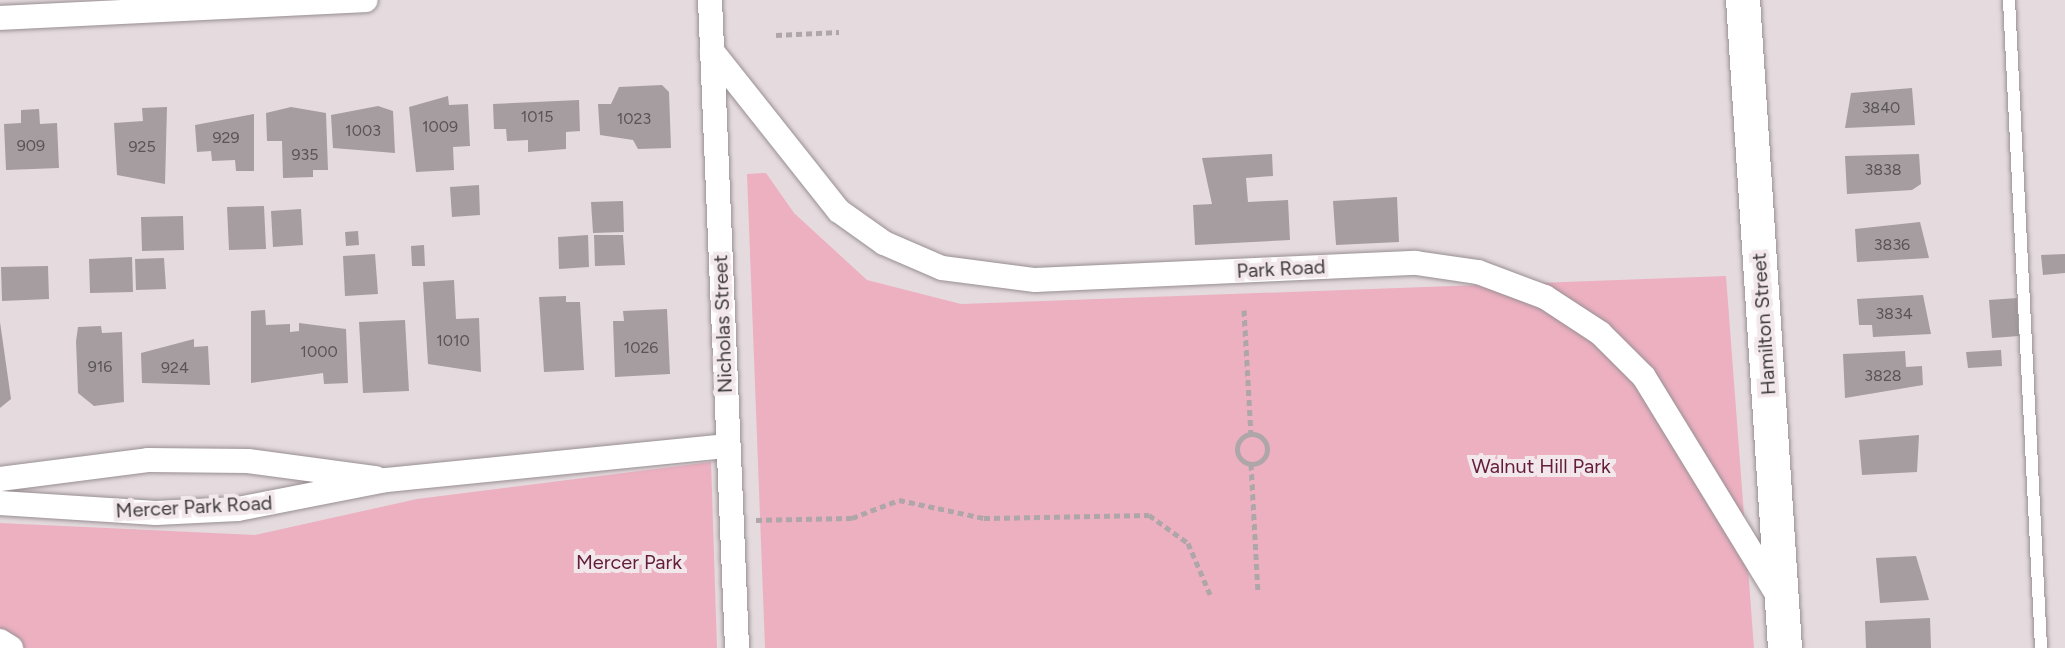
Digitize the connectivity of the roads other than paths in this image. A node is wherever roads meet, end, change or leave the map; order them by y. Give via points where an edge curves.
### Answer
1 (366, 0) edge
2 (710, 0) edge
3 (1743, 0) edge
4 (2009, 0) edge
5 (0, 18) edge
6 (712, 51) junction
7 (728, 446) junction
8 (0, 479) edge
9 (386, 480) junction
10 (0, 503) edge
11 (1782, 604) junction
12 (0, 641) edge
13 (11, 648) edge
14 (737, 648) edge
15 (1785, 648) edge
16 (2041, 648) edge

1 - 5 street
2 - 6 street, Nicholas Street
3 - 11 main road, Hamilton Street
4 - 16 lane
6 - 7 street, Nicholas Street
6 - 11 street, Park Road via 839,211 884,243 942,268 1035,280 1416,263 1478,272 1545,297 1600,333 1644,377
7 - 9 street, Mercer Park Road
7 - 14 street, Nicholas Street
8 - 9 street, Mercer Park Road via 98,462 199,459
9 - 10 street, Mercer Park Road via 238,509 156,513
11 - 15 main road, Hamilton Street
12 - 13 street

